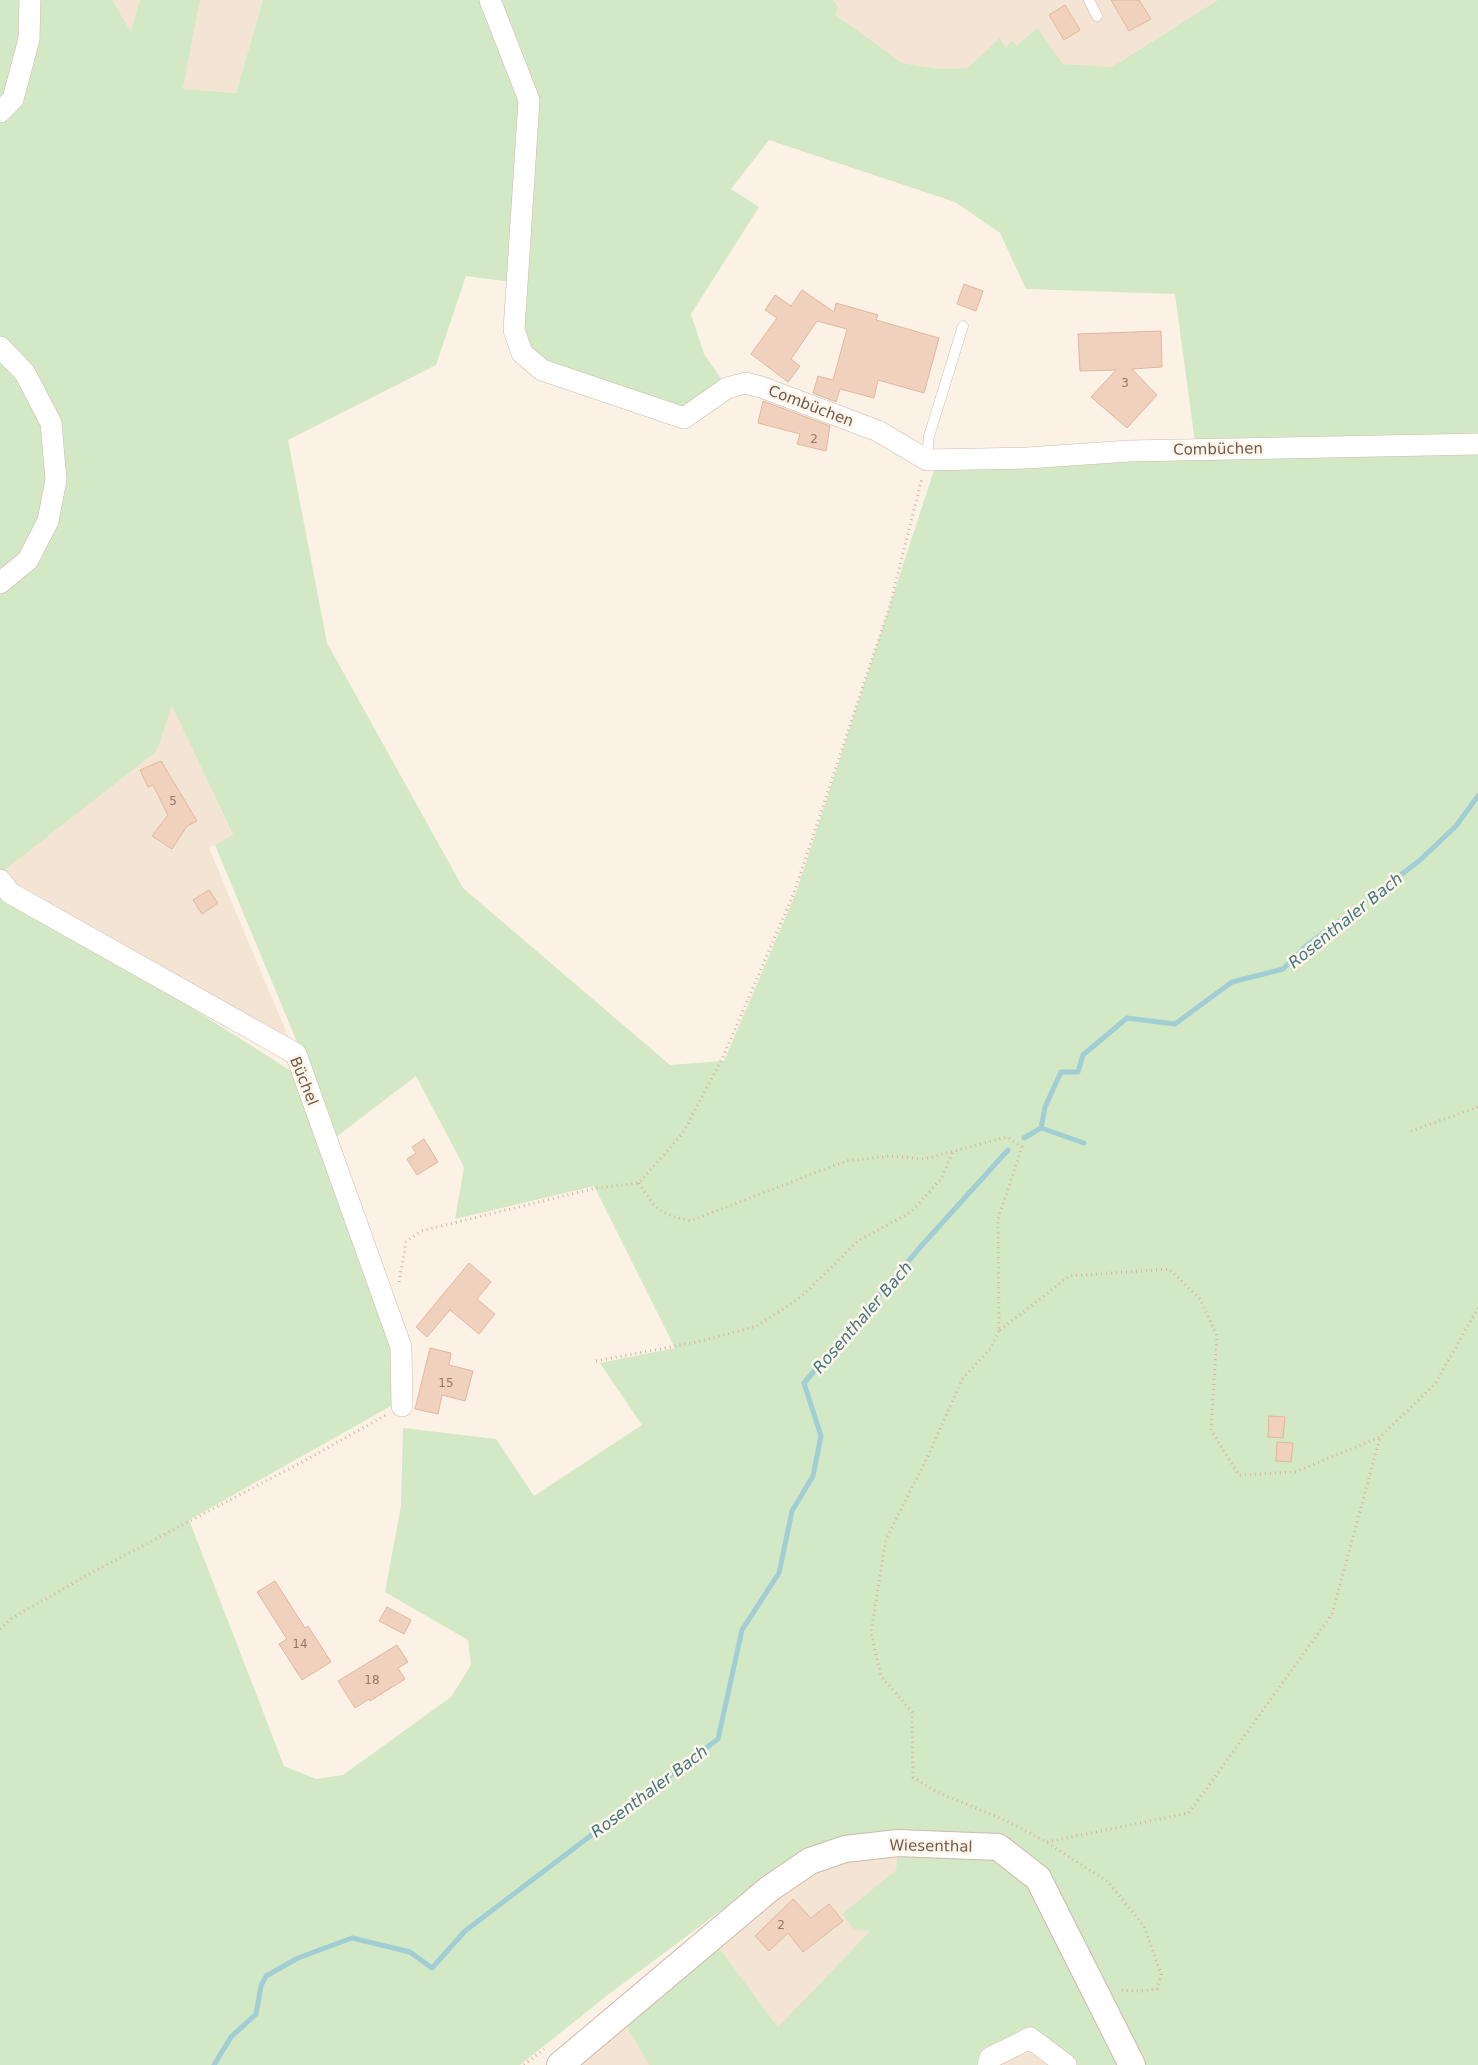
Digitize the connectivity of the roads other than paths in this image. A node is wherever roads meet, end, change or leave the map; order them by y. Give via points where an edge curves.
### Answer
1 (30, 0) edge
2 (490, 0) edge
3 (1089, 0) edge
4 (1097, 16) dead end
5 (0, 112) edge
6 (964, 326) dead end
7 (0, 347) edge
8 (1478, 444) edge
9 (927, 460) junction
10 (0, 583) edge
11 (0, 880) edge
12 (402, 1406) road end
13 (560, 2065) edge
14 (988, 2065) edge
15 (1066, 2065) edge
16 (1132, 2065) edge

1 - 5 street via 29,39 13,99
2 - 9 street, Combüchen via 529,100 514,330 522,353 542,370 684,418 726,388 745,383 761,387 878,432
3 - 4 lane
6 - 9 lane via 929,436
7 - 10 street via 25,372 51,423 56,480 48,522 28,560
8 - 9 street, Combüchen via 1129,450 1027,458
11 - 12 street, Büchel via 10,893 296,1054 401,1347
13 - 16 street, Wiesenthal via 770,1889 810,1861 845,1849 898,1843 998,1848 1038,1878
14 - 15 street via 990,2058 1030,2038

